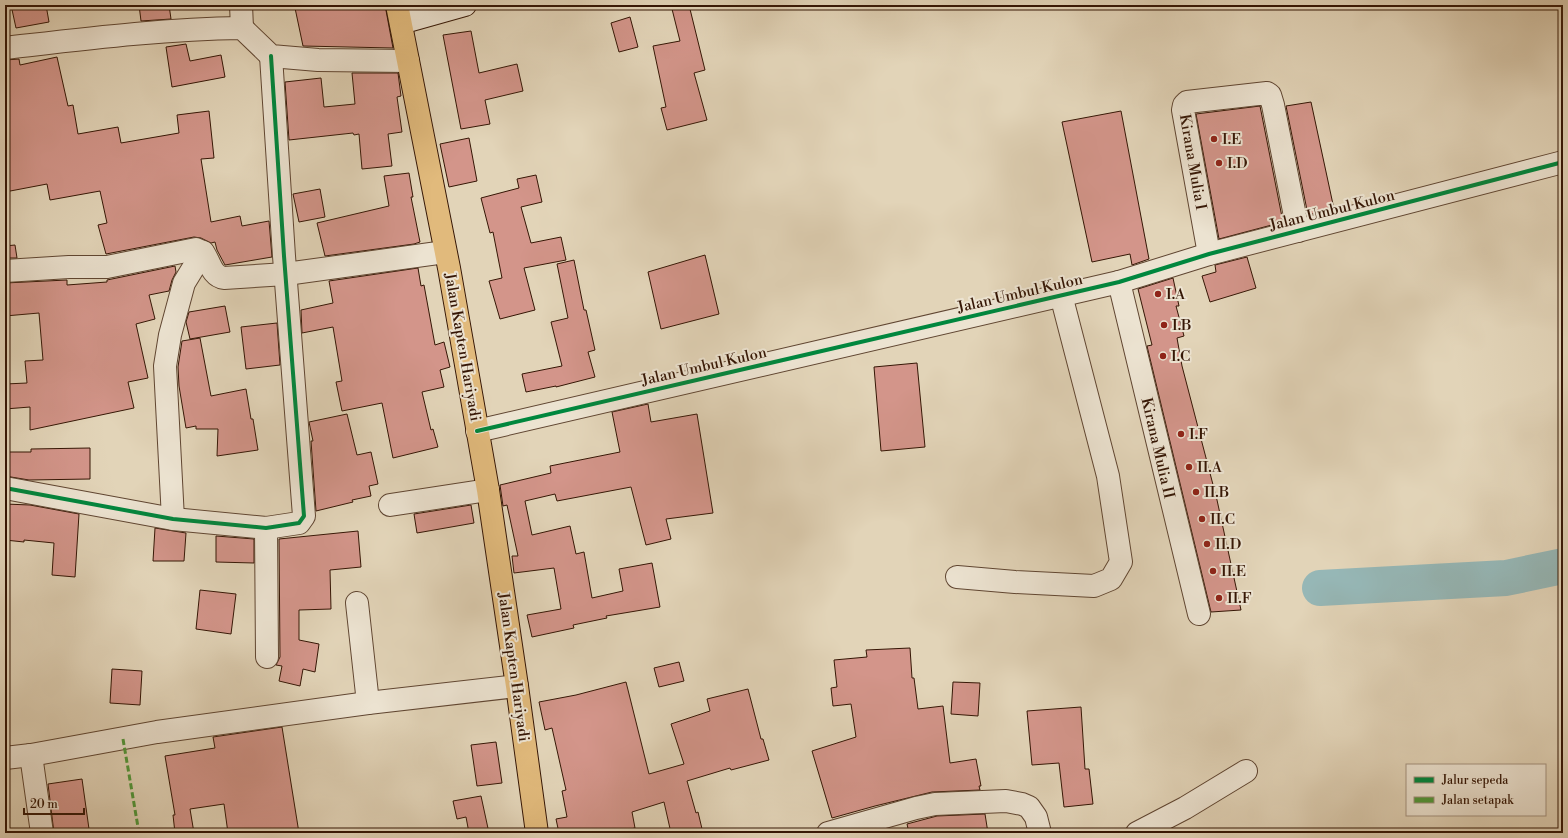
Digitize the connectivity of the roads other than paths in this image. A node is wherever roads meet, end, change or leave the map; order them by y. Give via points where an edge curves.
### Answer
1 (241, 5) edge
2 (465, 5) edge
3 (399, 14) edge
4 (242, 28) junction
5 (5, 48) edge
6 (271, 56) junction
7 (408, 61) junction
8 (1563, 162) edge
9 (1298, 232) junction
10 (203, 252) junction
11 (445, 252) junction
12 (1210, 254) junction
13 (5, 271) edge
14 (286, 274) junction
15 (1119, 282) junction
16 (1061, 296) junction
17 (478, 431) junction
18 (5, 488) edge
19 (488, 490) junction
20 (390, 505) dead end
21 (172, 519) junction
22 (266, 528) junction
23 (957, 577) dead end
24 (357, 603) dead end
25 (1199, 614) dead end
26 (267, 657) dead end
27 (518, 686) junction
28 (368, 703) junction
29 (31, 755) junction
30 (5, 758) edge
31 (1246, 771) dead end
32 (42, 833) edge
33 (537, 833) edge
34 (828, 833) edge
35 (1040, 833) edge
36 (1137, 833) edge

1 - 4 street
2 - 3 street
3 - 7 main road, Jalan Kapten Hariyadi
4 - 5 street via 205,28
4 - 6 street
6 - 7 street via 318,60
6 - 14 street
7 - 11 main road, Jalan Kapten Hariyadi
8 - 9 street, Jalan Umbul Kulon
9 - 12 street, Jalan Umbul Kulon
9 - 12 street, Kirana Mulia I via 1270,95 1267,92 1187,102 1183,110
10 - 13 street via 196,249 107,267
10 - 14 street via 218,277
10 - 21 street via 184,283 170,335 165,366
11 - 14 street
11 - 17 main road, Jalan Kapten Hariyadi
12 - 15 street, Jalan Umbul Kulon
14 - 22 street via 304,516 298,523
15 - 16 street, Jalan Umbul Kulon
15 - 25 street, Kirana Mulia II
16 - 17 street, Jalan Umbul Kulon
16 - 23 street via 1108,476 1121,562 1111,579 1094,586
17 - 19 main road, Jalan Kapten Hariyadi
18 - 21 street
19 - 20 street
19 - 27 main road, Jalan Kapten Hariyadi
21 - 22 street
22 - 26 street
24 - 28 street
27 - 28 street
27 - 33 main road, Jalan Kapten Hariyadi
28 - 29 street via 157,732
29 - 30 street
29 - 32 street
31 - 36 street via 1185,808
34 - 35 street via 935,804 1006,801 1029,807 1036,817

